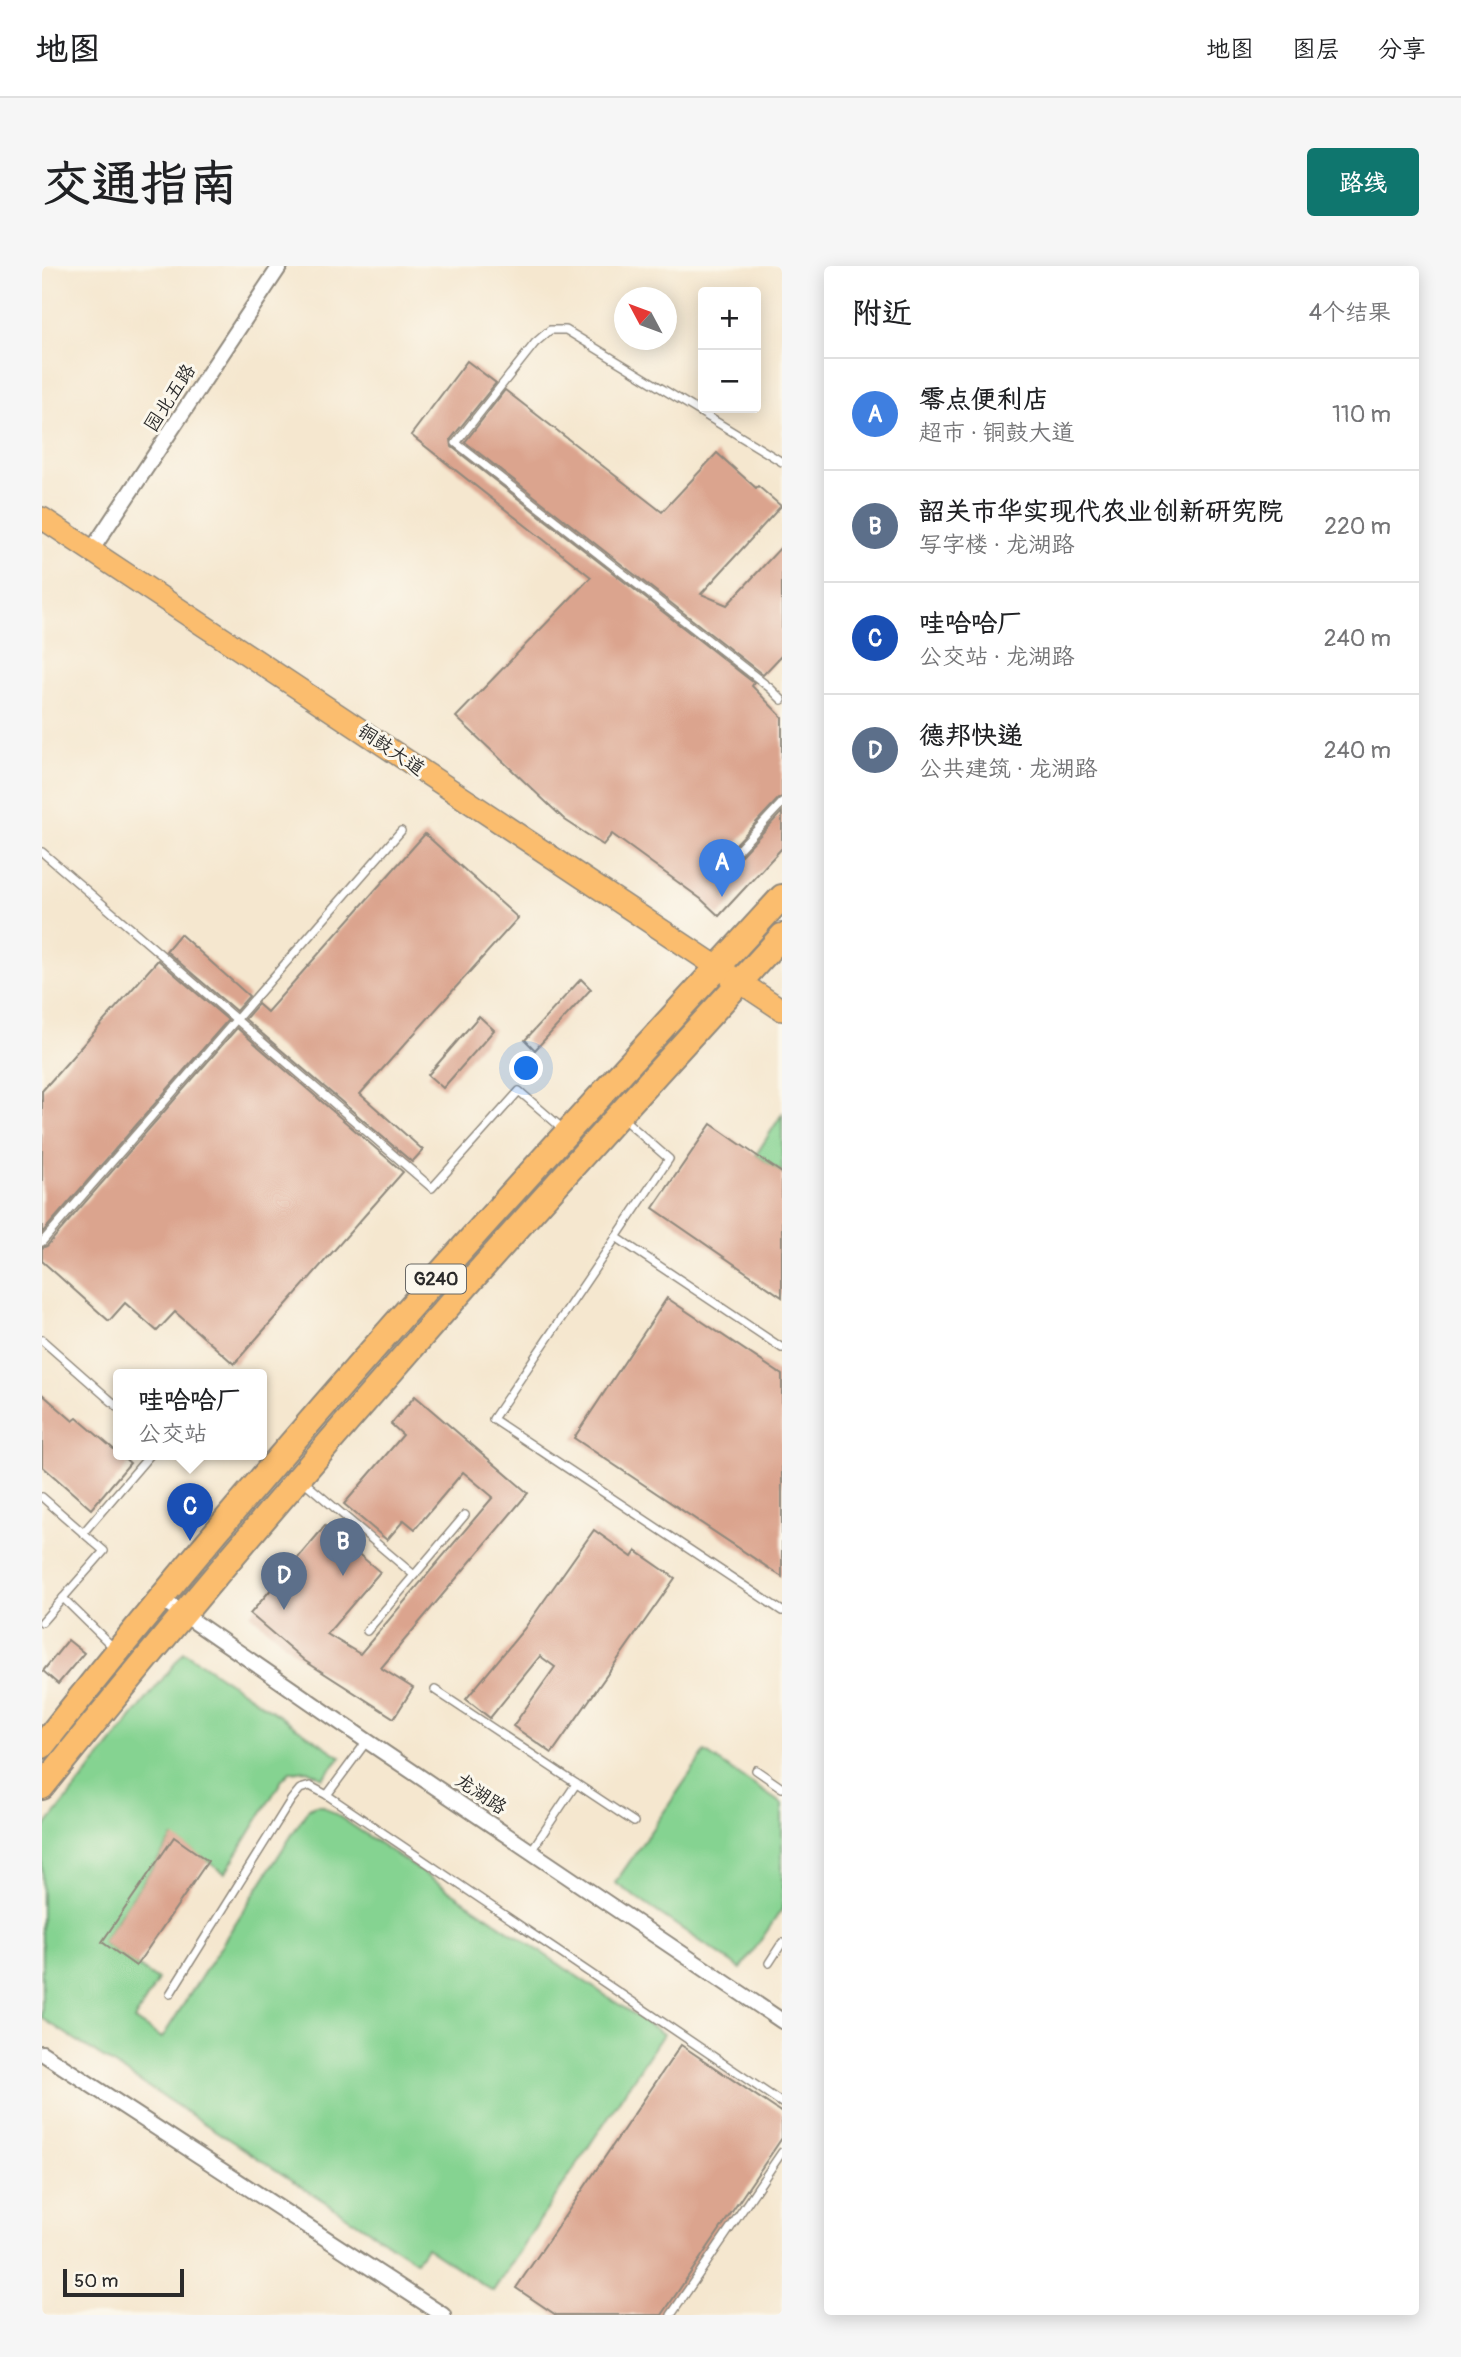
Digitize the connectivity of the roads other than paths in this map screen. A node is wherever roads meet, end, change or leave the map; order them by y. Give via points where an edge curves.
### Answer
1 (280, 266) edge
2 (782, 462) edge
3 (42, 518) edge
4 (91, 551) junction
5 (782, 700) edge
6 (782, 803) edge
7 (401, 831) dead end
8 (42, 852) edge
9 (723, 866) dead end
10 (782, 897) edge
11 (782, 936) edge
12 (718, 967) junction
13 (740, 982) junction
14 (782, 1010) edge
15 (236, 1020) junction
16 (618, 1114) junction
17 (566, 1131) junction
18 (616, 1237) junction
19 (42, 1242) edge
20 (42, 1340) edge
21 (782, 1348) edge
22 (113, 1403) edge
23 (146, 1460) edge
24 (298, 1477) junction
25 (42, 1497) edge
26 (465, 1515) dead end
27 (83, 1533) junction
28 (414, 1575) junction
29 (63, 1598) junction
30 (160, 1598) junction
31 (782, 1611) edge
32 (183, 1615) junction
33 (42, 1622) edge
34 (367, 1631) dead end
35 (117, 1650) junction
36 (435, 1690) dead end
37 (367, 1741) junction
38 (42, 1746) edge
39 (756, 1770) dead end
40 (576, 1784) junction
41 (42, 1787) edge
42 (782, 1788) edge
43 (327, 1795) junction
44 (634, 1822) dead end
45 (531, 1851) junction
46 (782, 1943) edge
47 (769, 1963) dead end
48 (170, 1994) dead end
49 (782, 2021) edge
50 (42, 2053) edge
51 (782, 2103) edge
52 (782, 2152) edge
53 (443, 2315) edge
54 (671, 2315) edge

1 - 4 street, 园北五路
2 - 5 lane via 566,330 550,330 536,343 456,443
3 - 4 main road, 铜鼓大道
4 - 12 main road, 铜鼓大道
6 - 9 lane
7 - 15 lane
8 - 15 lane
10 - 12 highway, G240
11 - 13 highway, G240
12 - 13 main road, 铜鼓大道
12 - 17 highway, G240
13 - 14 main road, 铜鼓大道
13 - 16 highway, G240
15 - 17 lane via 432,1188 519,1091
15 - 19 lane
16 - 18 lane via 669,1159
16 - 24 highway, G240
17 - 30 highway, G240
18 - 21 lane
18 - 31 lane via 493,1419
20 - 22 lane
23 - 27 lane
24 - 28 lane
24 - 32 highway, G240
25 - 27 lane
26 - 28 lane
27 - 29 lane via 104,1551
28 - 34 lane
29 - 33 lane
29 - 35 lane
30 - 32 street, 龙湖路
30 - 35 highway, G240
32 - 37 street, 龙湖路
32 - 41 highway, G240
35 - 38 highway, G240
36 - 40 lane
37 - 43 lane
37 - 45 street, 龙湖路
39 - 42 lane
40 - 44 lane
40 - 45 lane
43 - 48 lane via 310,1786 296,1794
43 - 51 lane
45 - 49 street, 龙湖路
46 - 47 lane
50 - 53 street
52 - 54 lane

